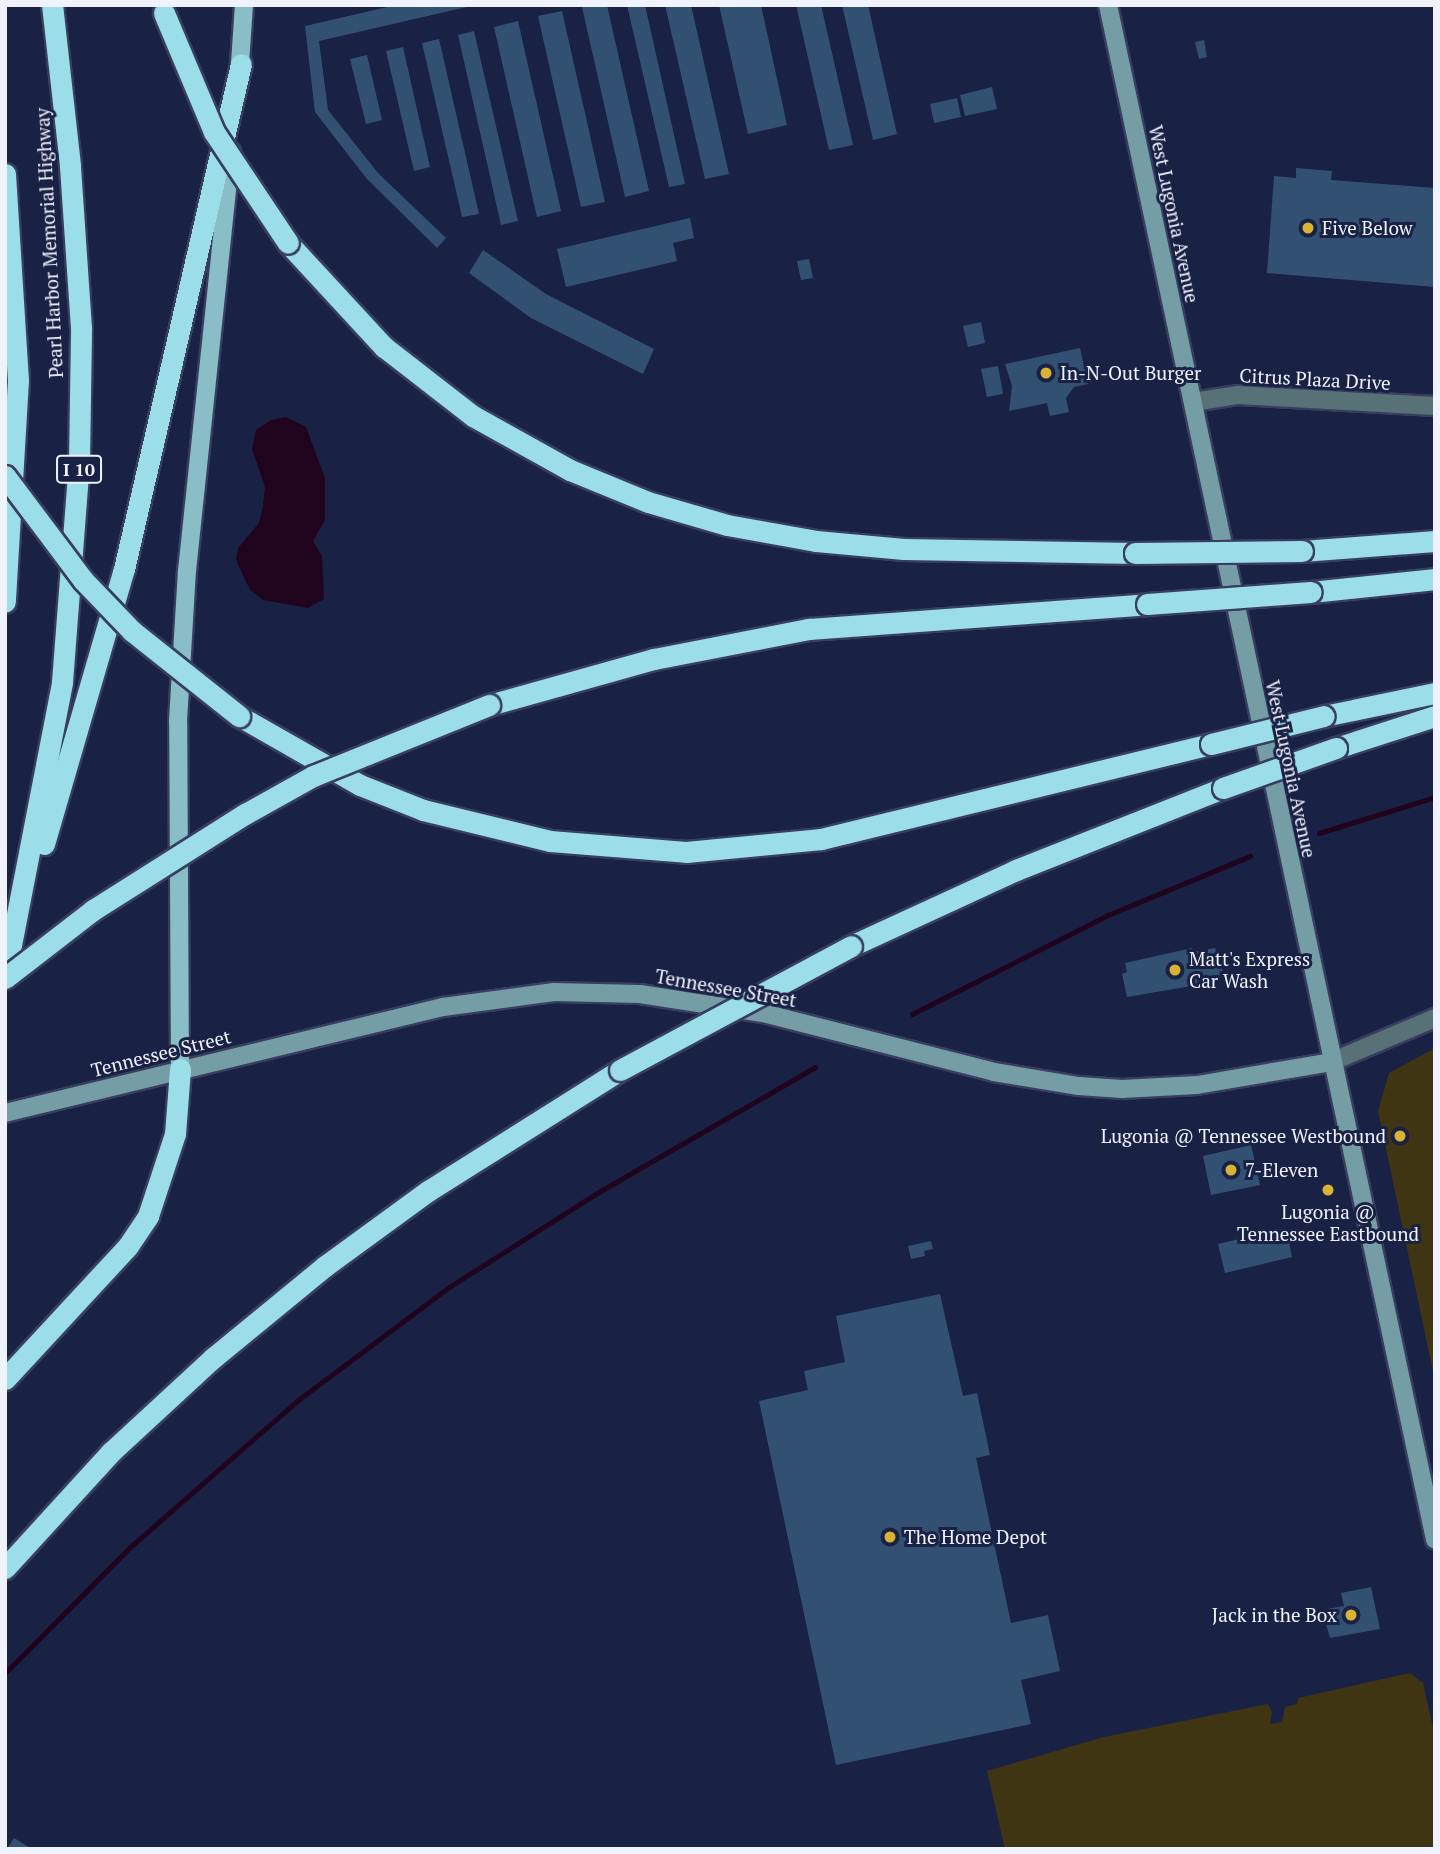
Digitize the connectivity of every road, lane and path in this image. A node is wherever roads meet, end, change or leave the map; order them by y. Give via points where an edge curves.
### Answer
1 (52, 5) edge
2 (244, 5) edge
3 (1108, 5) edge
4 (163, 9) edge
5 (241, 64) junction
6 (5, 174) edge
7 (1193, 402) junction
8 (1435, 406) edge
9 (5, 476) edge
10 (1435, 541) edge
11 (1435, 579) edge
12 (5, 602) edge
13 (1435, 693) edge
14 (1435, 716) edge
15 (18, 930) junction
16 (5, 977) edge
17 (1435, 1018) edge
18 (1331, 1062) junction
19 (180, 1069) junction
20 (5, 1113) edge
21 (5, 1379) edge
22 (1435, 1540) edge
23 (5, 1568) edge

1 - 15 highway, Pearl Harbor Memorial Highway / I 10 via 80,314 79,461 62,682
2 - 5 main road
3 - 7 main road, West Lugonia Avenue
4 - 10 highway, bridge via 214,132 288,243 347,310 440,392 570,470 648,502 727,525 816,541 904,548 1135,553 1302,551
5 - 15 highway via 124,569 93,689
5 - 19 main road via 186,584 178,721
6 - 12 highway, Pearl Harbor Memorial Highway via 18,380
7 - 8 street, Citrus Plaza Drive via 1238,395
7 - 18 main road, West Lugonia Avenue
9 - 13 highway, bridge via 83,580 132,631 239,716 360,785 423,810 550,841 660,851 742,849 821,839
11 - 16 highway, bridge via 809,629 654,659 489,705 313,776 93,910
14 - 23 highway, bridge via 1223,788 1016,870 851,946 620,1070 480,1157 325,1266 213,1358 111,1452
15 - 16 highway, Pearl Harbor Memorial Highway / I 10
17 - 18 street, Tennessee Street
18 - 19 main road, Tennessee Street via 1197,1085 1122,1090 1079,1086 967,1066 767,1014 640,994 587,992 499,997 443,1007
18 - 22 main road, West Lugonia Avenue
19 - 20 main road, Tennessee Street
19 - 21 highway via 175,1134 164,1179 148,1216 128,1245

